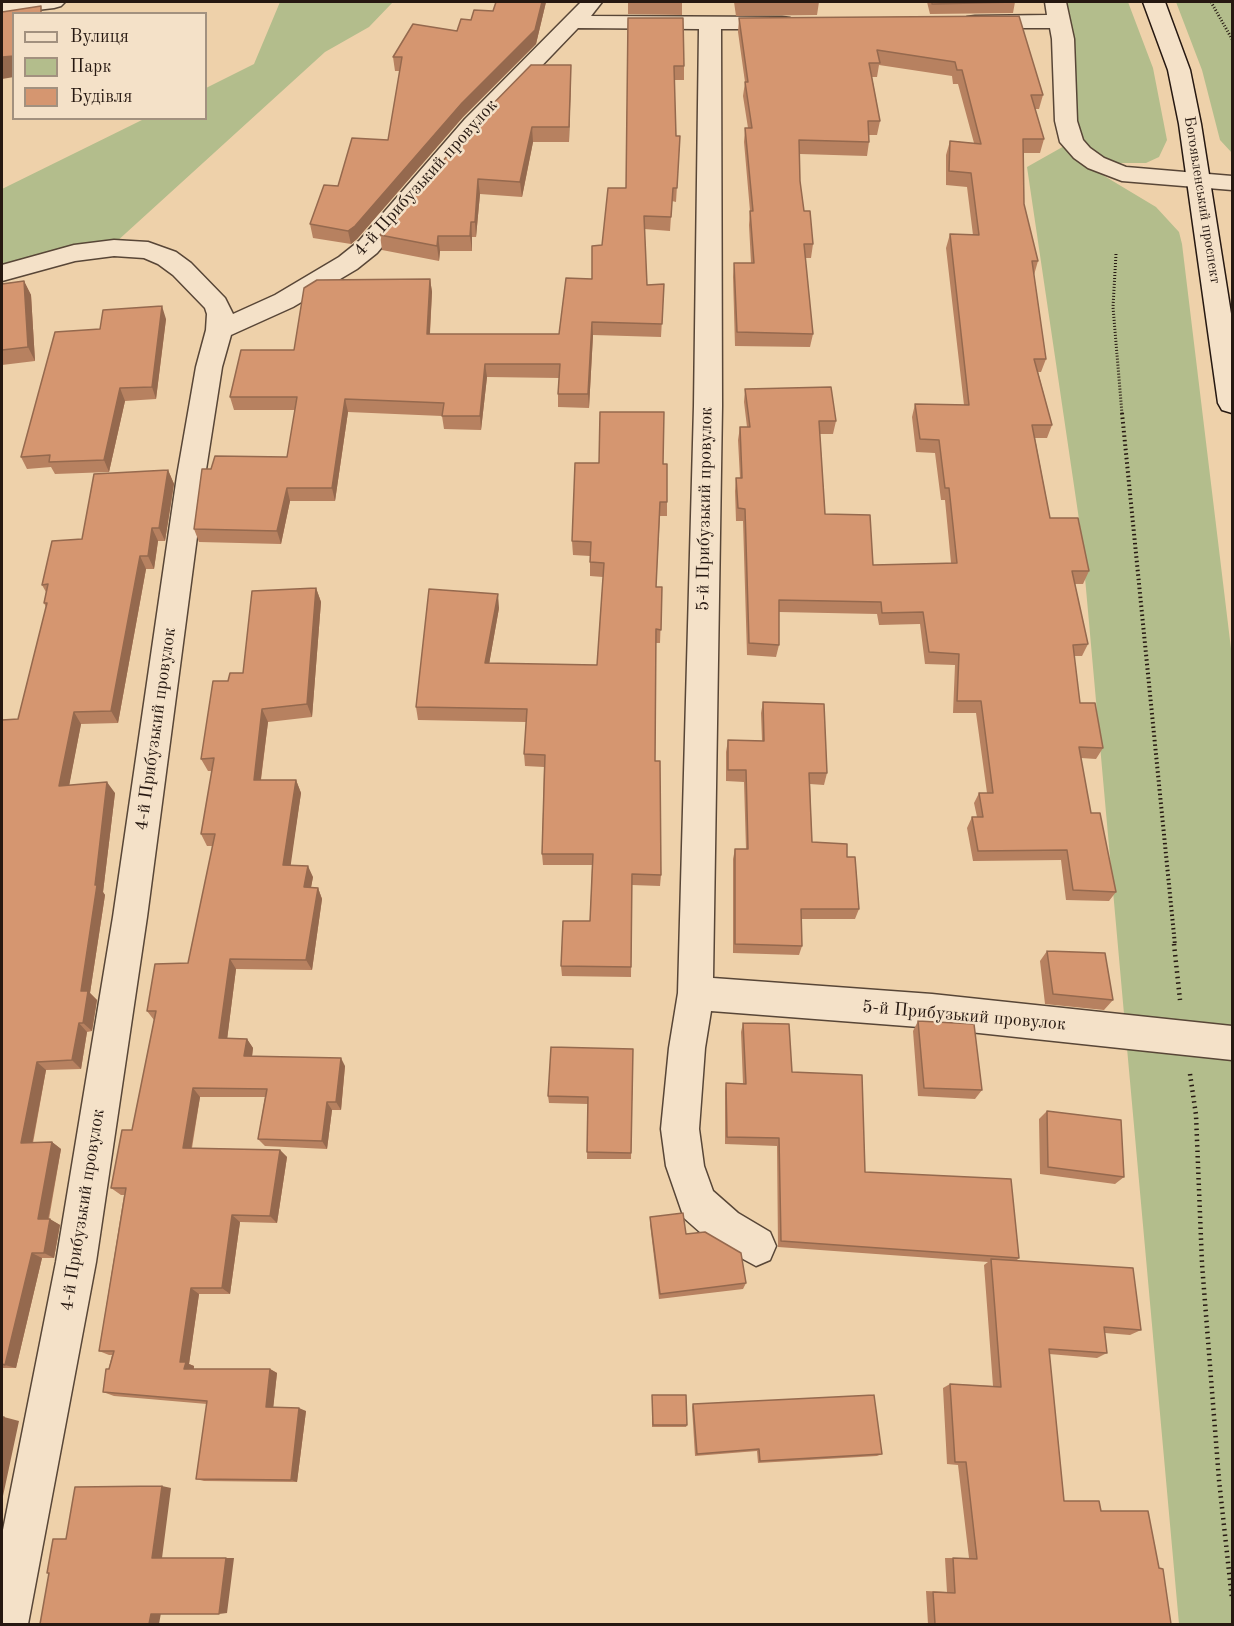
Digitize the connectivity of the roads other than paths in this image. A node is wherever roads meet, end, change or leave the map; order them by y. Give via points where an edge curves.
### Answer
1 (54, 2) edge
2 (1154, 2) edge
3 (2, 8) edge
4 (1057, 11) edge
5 (583, 12) edge
6 (955, 22) edge
7 (803, 23) edge
8 (710, 24) junction
9 (1200, 181) junction
10 (1233, 183) edge
11 (2, 273) edge
12 (219, 330) junction
13 (1233, 403) edge
14 (696, 993) junction
15 (1233, 1043) edge
16 (756, 1246) dead end
17 (6, 1624) edge

1 - 3 street
2 - 9 street, Богоявленський проспект via 1179,70
4 - 6 street
4 - 9 street via 1063,39 1066,121 1072,142 1096,163 1122,174
5 - 8 street
5 - 12 street, 4-й Прибузький провулок via 473,124 368,247 284,301
7 - 8 street
8 - 14 street, 5-й Прибузький провулок via 708,406
9 - 10 street
9 - 13 street, Богоявленський проспект
11 - 12 street via 74,253 114,248 148,250 182,269 216,304
12 - 17 street, 4-й Прибузький провулок via 191,476 130,917 76,1262
14 - 15 street, 5-й Прибузький провулок via 932,1011
14 - 16 street, 5-й Прибузький провулок via 680,1129 685,1166 698,1204 724,1227

